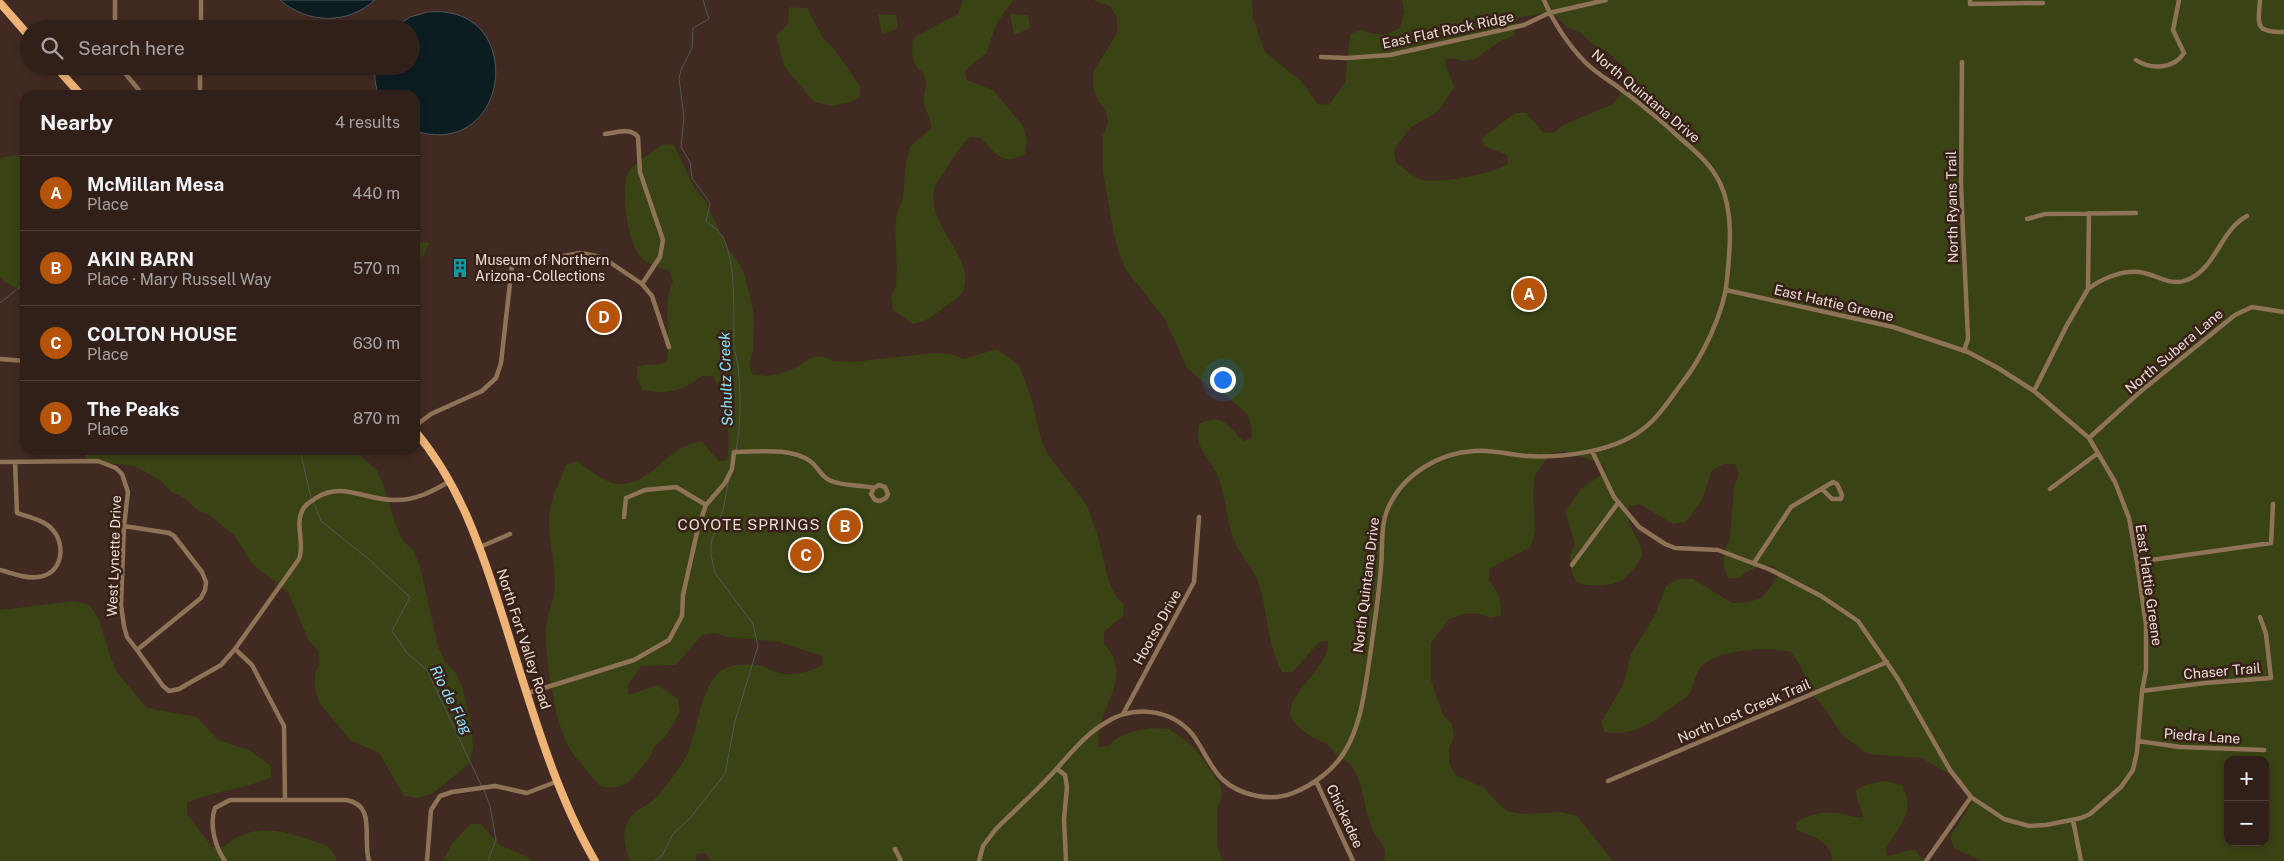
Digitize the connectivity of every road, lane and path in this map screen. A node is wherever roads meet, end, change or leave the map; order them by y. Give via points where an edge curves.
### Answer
1 (115, 0) edge
2 (201, 0) edge
3 (1544, 0) edge
4 (1606, 0) edge
5 (1970, 0) edge
6 (2179, 0) edge
7 (2260, 0) edge
8 (0, 3) edge
9 (2043, 4) dead end
10 (1549, 13) junction
11 (115, 20) edge
12 (200, 20) edge
13 (20, 26) edge
14 (2284, 32) edge
15 (1321, 57) dead end
16 (2136, 60) dead end
17 (1962, 62) dead end
18 (63, 75) edge
19 (127, 75) edge
20 (200, 75) edge
21 (77, 90) edge
22 (139, 90) edge
23 (200, 90) edge
24 (605, 134) dead end
25 (2089, 213) junction
26 (2136, 213) dead end
27 (2247, 216) dead end
28 (2027, 219) dead end
29 (642, 284) junction
30 (2088, 289) junction
31 (1726, 290) junction
32 (2284, 312) edge
33 (669, 347) dead end
34 (1964, 351) junction
35 (0, 359) edge
36 (20, 361) edge
37 (2034, 391) junction
38 (420, 422) edge
39 (420, 438) edge
40 (2089, 438) junction
41 (1592, 451) junction
42 (2098, 453) junction
43 (0, 462) edge
44 (15, 462) junction
45 (450, 481) junction
46 (874, 488) dead end
47 (1822, 489) junction
48 (2050, 489) dead end
49 (1618, 503) junction
50 (2273, 504) dead end
51 (706, 505) junction
52 (624, 517) dead end
53 (1200, 517) dead end
54 (124, 526) junction
55 (510, 534) dead end
56 (480, 546) junction
57 (2137, 562) junction
58 (1754, 563) junction
59 (1572, 565) dead end
60 (0, 570) edge
61 (2260, 617) dead end
62 (235, 649) junction
63 (137, 650) junction
64 (1887, 662) junction
65 (2142, 691) junction
66 (528, 693) junction
67 (1123, 714) junction
68 (2138, 740) junction
69 (2264, 750) dead end
70 (1057, 769) junction
71 (558, 781) junction
72 (1316, 781) junction
73 (1608, 781) dead end
74 (1971, 797) junction
75 (285, 799) junction
76 (2073, 820) junction
77 (895, 850) dead end
78 (225, 861) edge
79 (369, 861) edge
80 (426, 861) edge
81 (595, 861) edge
82 (901, 861) edge
83 (979, 861) edge
84 (1066, 861) edge
85 (1353, 861) edge
86 (1926, 861) edge
87 (2081, 861) edge

1 - 11 street
2 - 12 street
3 - 10 street, North Quintana Drive
4 - 10 street, East Flat Rock Ridge
5 - 9 street via 1970,4
6 - 16 street via 2173,30 2184,52 2180,60 2169,65 2145,66
7 - 14 street via 2260,28 2267,32
8 - 13 main road
10 - 15 street, East Flat Rock Ridge via 1524,25 1390,55
10 - 31 street, North Quintana Drive via 1586,63 1661,120 1711,166 1722,187 1728,213 1730,238
17 - 34 street, North Ryans Trail via 1961,186 1968,339
18 - 21 main road
19 - 22 street
20 - 23 street
24 - 29 street via 627,131 638,137 640,172 663,240 660,257
25 - 26 street
25 - 28 street via 2045,214
25 - 30 street
27 - 30 street via 2235,224 2212,261 2190,279 2171,283 2139,272 2117,275
29 - 33 street via 652,296
29 - 38 street via 602,257 588,253 512,265 501,363 496,378 482,392 431,414
30 - 37 street
31 - 34 street, East Hattie Greene via 1894,327
31 - 41 street, North Quintana Drive via 1699,361 1661,411 1642,431
32 - 40 street, North Subera Lane via 2252,308 2235,315 2148,384
34 - 37 street, East Hattie Greene
35 - 36 street
37 - 40 street, East Hattie Greene
39 - 45 main road, North Fort Valley Road
40 - 42 street, East Hattie Greene
41 - 49 street, East Hattie Greene
41 - 72 street, North Quintana Drive via 1548,457 1475,450 1455,454 1437,460 1412,476 1397,491 1387,509 1382,530 1379,594 1364,697 1346,750 1334,766
42 - 48 street
42 - 57 street, East Hattie Greene via 2115,482 2129,518
43 - 44 street, West Lynette Drive
44 - 54 street, West Lynette Drive via 98,461 116,468 127,483
44 - 60 street via 17,513 45,523 52,529 61,554 57,566 41,577 30,578
45 - 56 main road, North Fort Valley Road
45 - 62 street via 423,496 407,500 337,490 324,493 306,504 300,517 302,544 299,559
46 - 51 street via 842,485 827,479 811,462 796,454 734,452 732,469 725,484
47 - 47 street via 1833,482 1837,484 1841,499 1832,499
47 - 58 street via 1791,507
49 - 58 street, East Hattie Greene via 1639,527 1665,544 1675,548 1718,550
49 - 59 street
50 - 57 street via 2271,543
51 - 52 street via 676,487 645,490 626,498
51 - 66 street via 683,595 682,616 669,640 634,660
53 - 67 street, Hootso Drive via 1194,582
54 - 63 street, West Lynette Drive via 122,615 127,637
54 - 63 street via 169,532 202,572 206,582 201,598
55 - 56 street
56 - 66 main road, North Fort Valley Road
57 - 65 street, East Hattie Greene via 2147,648
58 - 64 street, East Hattie Greene via 1821,596 1858,621
61 - 65 street, Chaser Trail via 2266,634 2271,678 2205,682
62 - 63 street, West Lynette Drive via 221,665 179,689 169,691
62 - 75 street via 252,665 284,726
64 - 73 street, North Lost Creek Trail
64 - 74 street, East Hattie Greene via 1950,770
65 - 68 street, East Hattie Greene
66 - 71 main road, North Fort Valley Road
67 - 70 street, North Quintana Drive via 1091,733
67 - 72 street, North Quintana Drive via 1149,711 1180,722 1221,778 1251,794 1280,798
68 - 69 street, Piedra Lane via 2180,747
68 - 76 street, East Hattie Greene via 2133,770 2121,787 2090,814
70 - 83 street, North Quintana Drive via 996,829 983,846
70 - 84 street via 1065,775 1067,786 1064,819
71 - 80 street via 527,793 495,786 446,793 434,802 431,810
71 - 81 main road, North Fort Valley Road
72 - 85 street, Chickadee
74 - 76 street, East Hattie Greene via 2004,819 2029,826
74 - 86 street
75 - 78 street via 230,800 216,808 212,823
75 - 79 street via 346,800 361,807 366,817 365,846
76 - 87 street
77 - 82 street

